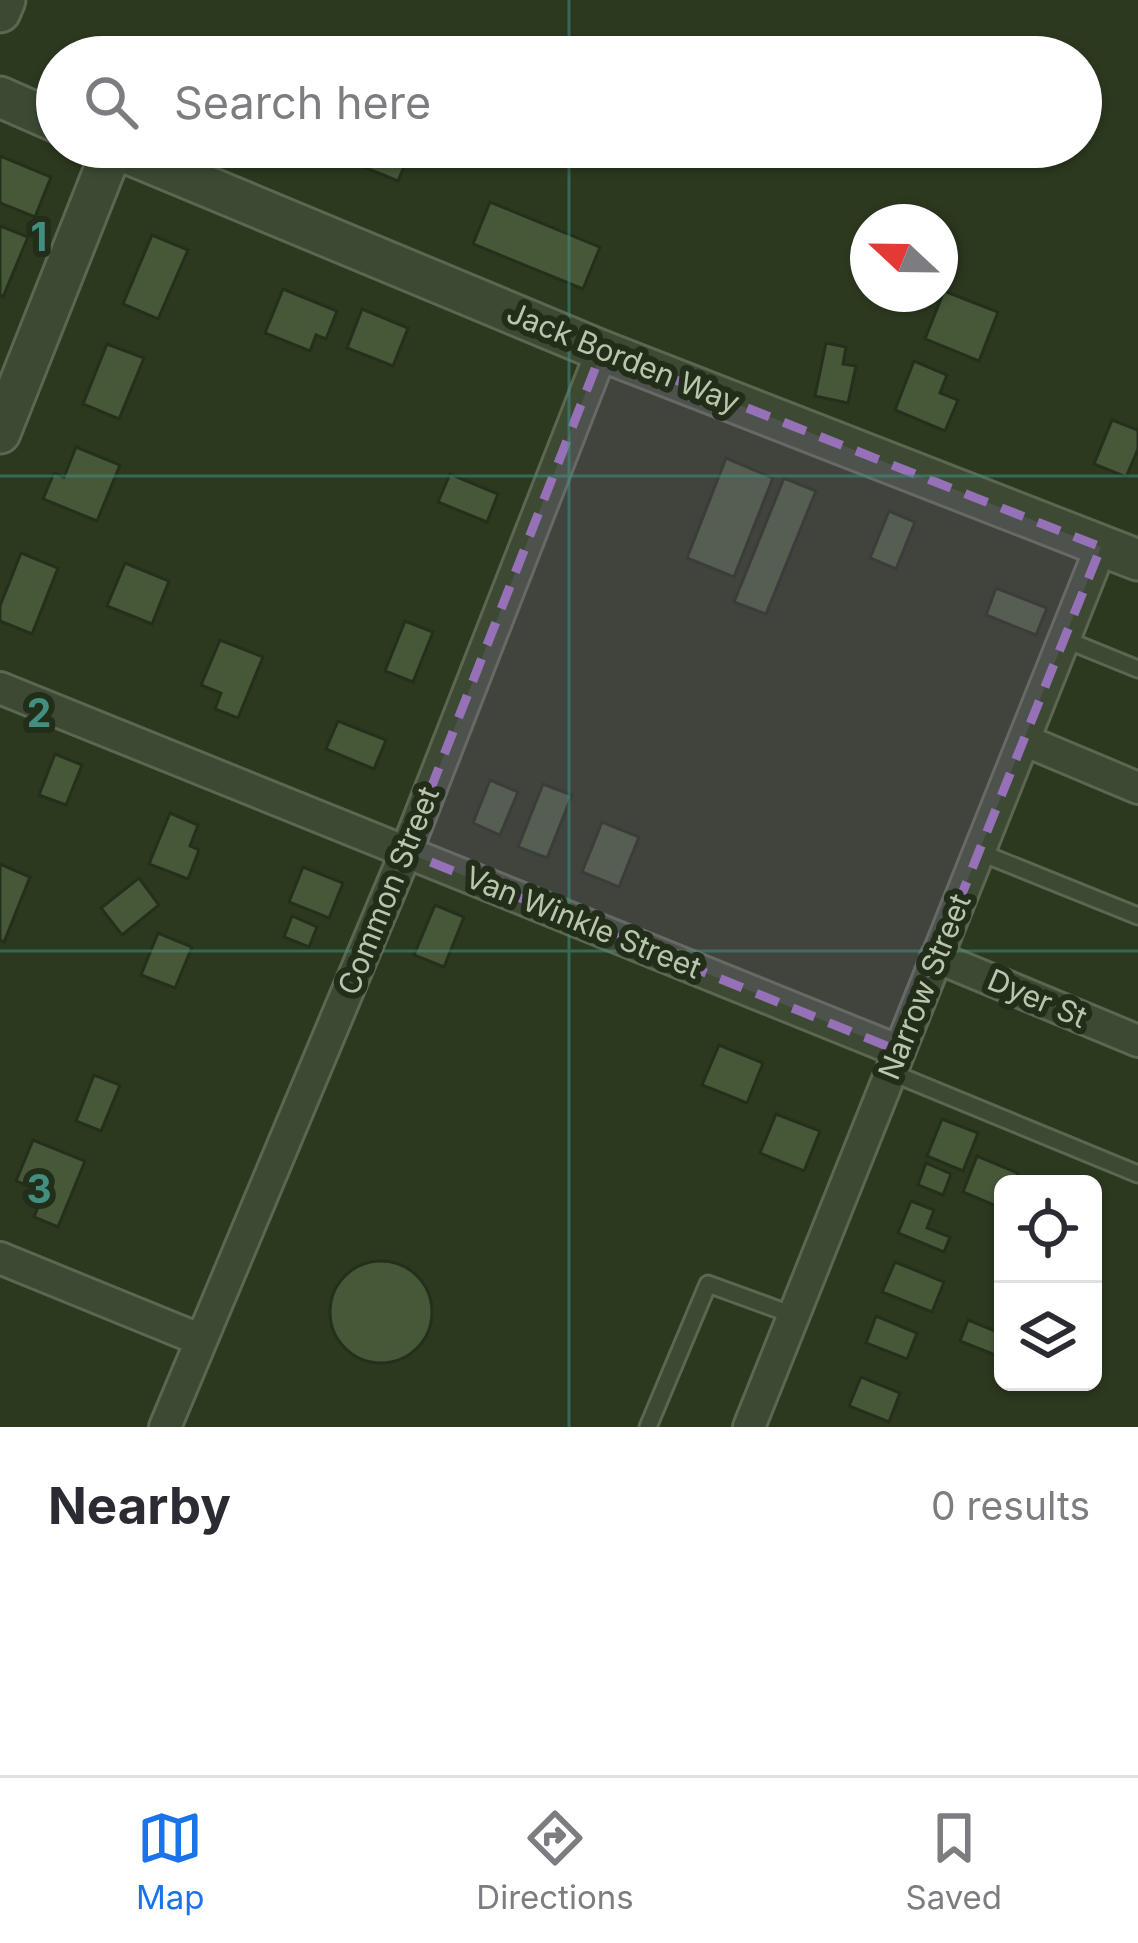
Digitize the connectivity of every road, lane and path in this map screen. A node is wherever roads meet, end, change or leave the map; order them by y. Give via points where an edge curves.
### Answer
1 (5, 0) edge
2 (0, 12) edge
3 (0, 97) edge
4 (36, 113) edge
5 (105, 168) edge
6 (163, 168) edge
7 (602, 351) junction
8 (0, 433) edge
9 (1119, 554) edge
10 (1064, 639) junction
11 (1138, 669) edge
12 (0, 688) edge
13 (1024, 740) junction
14 (1138, 788) edge
15 (406, 852) junction
16 (979, 852) junction
17 (1138, 916) edge
18 (936, 957) junction
19 (1138, 1041) edge
20 (895, 1061) junction
21 (1138, 1174) edge
22 (0, 1258) edge
23 (794, 1315) junction
24 (201, 1340) junction
25 (165, 1427) edge
26 (648, 1427) edge
27 (749, 1427) edge

1 - 2 street
3 - 4 street
5 - 8 street
6 - 7 street, Jack Borden Way
7 - 9 street, Jack Borden Way
7 - 15 street, Common Street
9 - 10 street, Narrow Street
10 - 11 lane
10 - 13 street, Narrow Street
12 - 15 street, Van Winkle Street
13 - 14 street
13 - 16 street, Narrow Street
15 - 20 street, Van Winkle Street
15 - 24 street, Common Street
16 - 17 lane
16 - 18 street, Narrow Street
18 - 19 street, Dyer St
18 - 20 street, Narrow Street
20 - 21 lane
20 - 23 street, Narrow Street
22 - 24 street
23 - 26 lane via 708,1284
23 - 27 street, Narrow Street
24 - 25 street, Common Street

